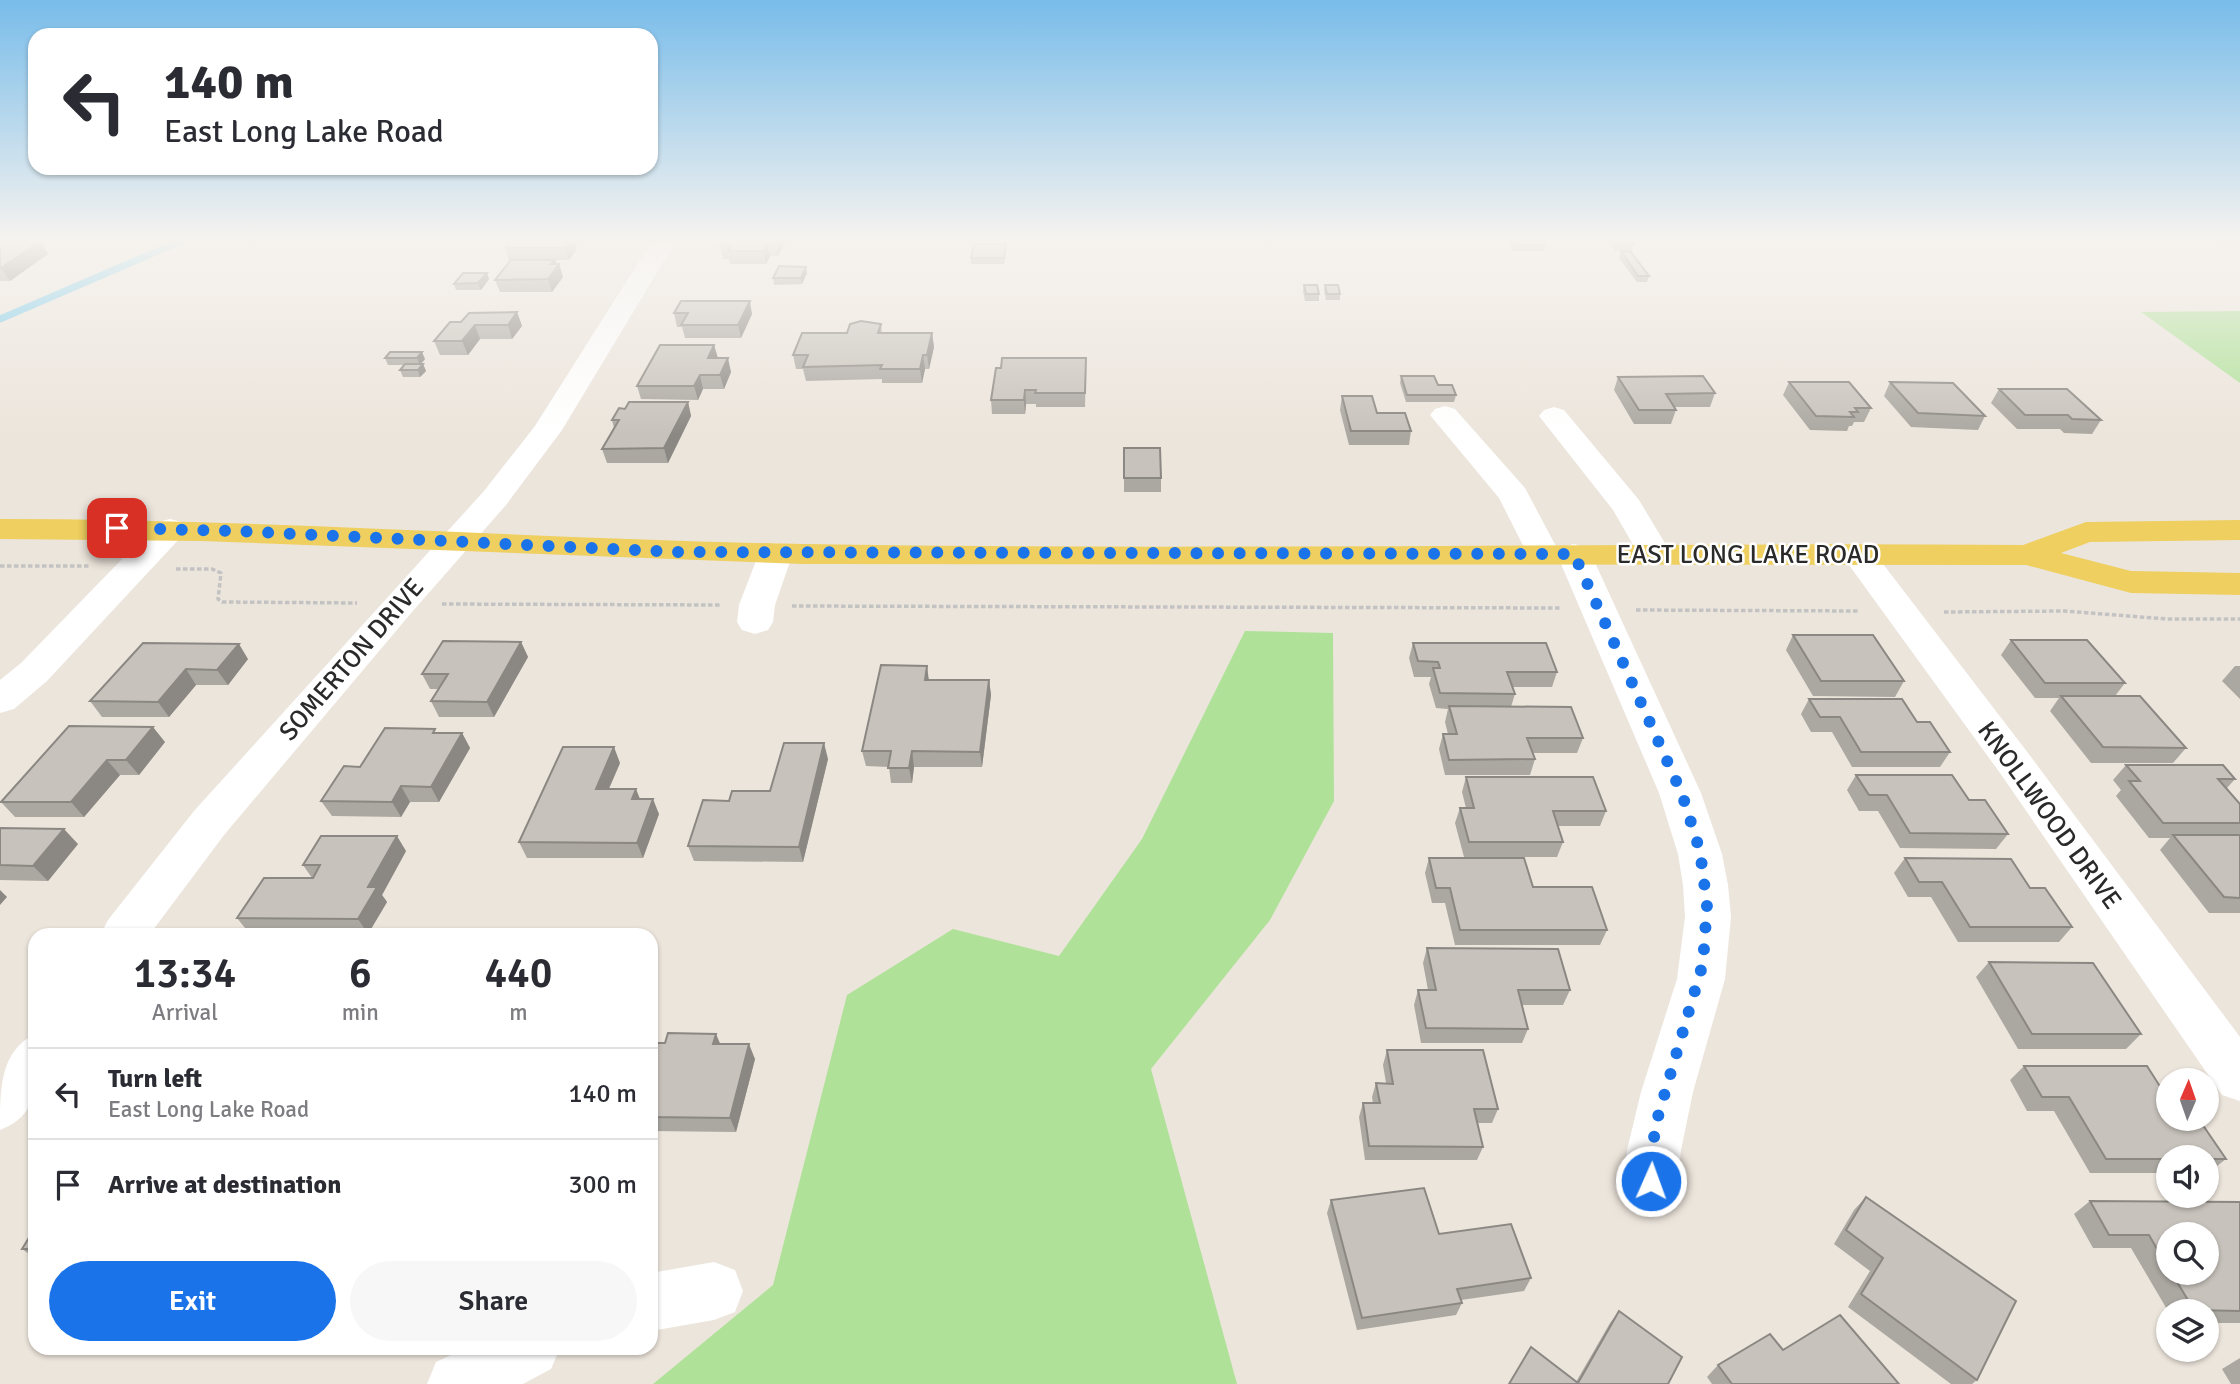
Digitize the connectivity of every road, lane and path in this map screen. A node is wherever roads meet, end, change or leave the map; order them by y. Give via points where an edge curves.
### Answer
1 (624, 306) edge
2 (1446, 415) dead end
3 (1554, 416) dead end
4 (170, 529) junction
5 (2240, 530) edge
6 (3, 531) edge
7 (456, 541) junction
8 (776, 553) junction
9 (1559, 554) junction
10 (1858, 554) junction
11 (1655, 555) junction
12 (2027, 555) junction
13 (0, 566) edge
14 (93, 566) dead end
15 (171, 569) dead end
16 (2240, 584) edge
17 (367, 603) dead end
18 (430, 604) dead end
19 (1561, 608) dead end
20 (1624, 610) dead end
21 (1869, 611) dead end
22 (1942, 612) dead end
23 (756, 614) junction
24 (2240, 619) edge
25 (0, 700) edge
26 (128, 928) edge
27 (28, 1067) edge
28 (2240, 1078) edge
29 (0, 1106) edge
30 (1651, 1181) dead end
31 (715, 1291) dead end
32 (658, 1301) edge
33 (516, 1355) edge
34 (457, 1384) edge

1 - 7 street, SOMERTON DRIVE via 547,430
2 - 9 street
3 - 11 street via 1628,507
4 - 6 main road, EAST LONG LAKE ROAD
4 - 7 main road, EAST LONG LAKE ROAD
4 - 25 street via 34,672
5 - 12 main road, EAST LONG LAKE ROAD via 2087,532
7 - 8 main road, EAST LONG LAKE ROAD
7 - 26 street, SOMERTON DRIVE via 262,760
8 - 9 main road, EAST LONG LAKE ROAD
8 - 23 street
9 - 11 main road, EAST LONG LAKE ROAD
9 - 30 street via 1682,794 1700,851 1707,905 1704,958 1657,1120
10 - 11 main road, EAST LONG LAKE ROAD
10 - 12 main road, EAST LONG LAKE ROAD
10 - 28 street, KNOLLWOOD DRIVE
12 - 16 main road, EAST LONG LAKE ROAD via 2131,582
13 - 14 path
15 - 17 path via 221,573 218,599 231,603
18 - 23 path
19 - 23 path
20 - 21 path
22 - 24 path via 2064,611
27 - 29 street
31 - 32 street
33 - 34 street

